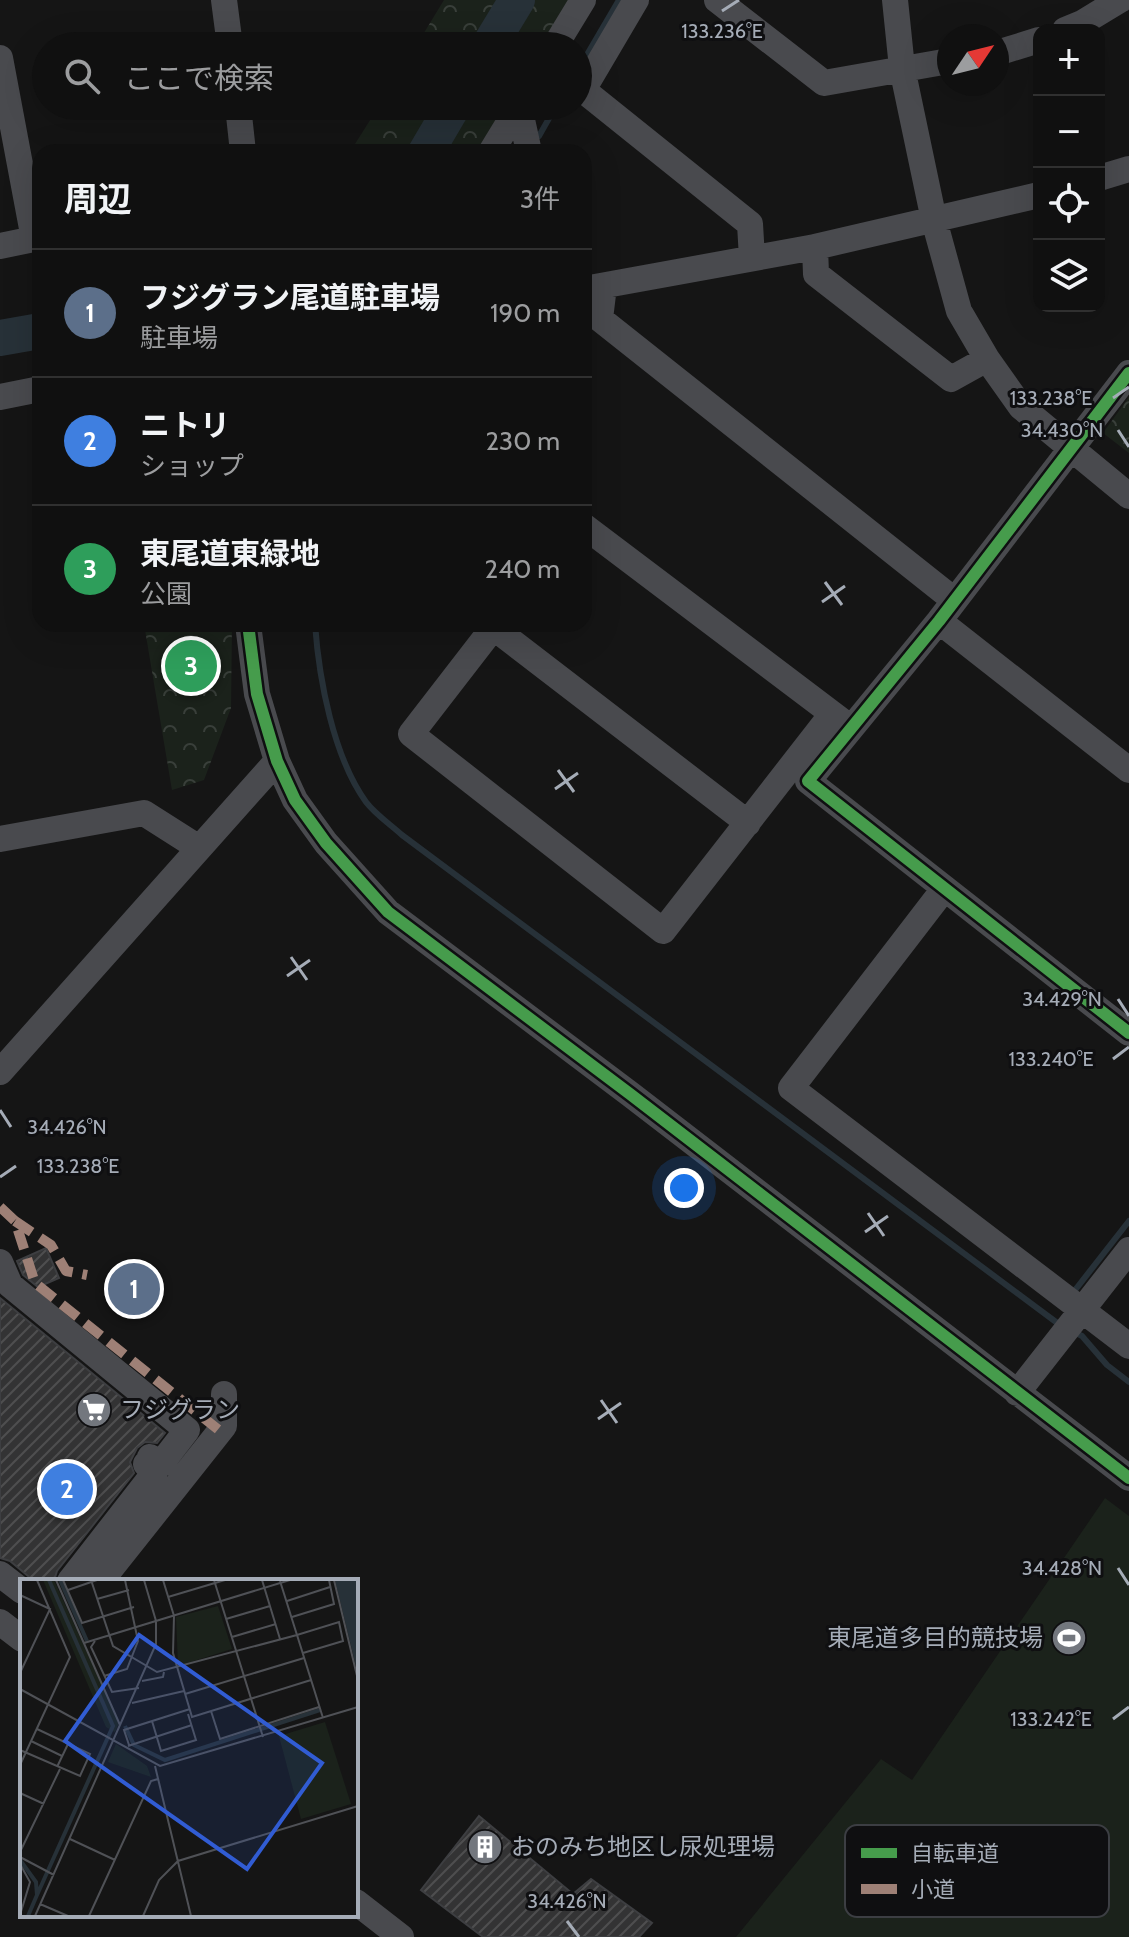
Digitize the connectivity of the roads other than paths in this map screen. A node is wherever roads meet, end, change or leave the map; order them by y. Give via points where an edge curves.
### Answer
1 (224, 0) edge
2 (583, 0) edge
3 (636, 0) edge
4 (717, 0) edge
5 (895, 0) edge
6 (1120, 0) edge
7 (1080, 24) edge
8 (228, 32) edge
9 (564, 32) edge
10 (1033, 42) edge
11 (1009, 49) edge
12 (0, 58) edge
13 (937, 63) edge
14 (902, 68) junction
15 (592, 75) edge
16 (592, 97) edge
17 (240, 120) edge
18 (510, 120) edge
19 (522, 120) edge
20 (242, 144) edge
21 (496, 144) edge
22 (527, 144) edge
23 (1129, 169) edge
24 (1105, 176) edge
25 (1033, 196) edge
26 (934, 220) junction
27 (32, 228) edge
28 (32, 239) edge
29 (0, 246) edge
30 (815, 247) junction
31 (752, 258) junction
32 (594, 288) edge
33 (987, 359) junction
34 (1129, 373) edge
35 (32, 391) edge
36 (0, 397) edge
37 (1069, 449) junction
38 (1129, 496) edge
39 (592, 532) edge
40 (946, 611) junction
41 (249, 632) edge
42 (488, 632) edge
43 (502, 632) edge
44 (842, 721) junction
45 (277, 761) junction
46 (1129, 770) edge
47 (748, 823) junction
48 (0, 839) edge
49 (199, 848) junction
50 (944, 889) junction
51 (1129, 1033) edge
52 (0, 1072) edge
53 (1129, 1250) edge
54 (0, 1262) edge
55 (1070, 1314) junction
56 (1129, 1346) edge
57 (1017, 1393) junction
58 (224, 1394) dead end
59 (1129, 1478) edge
60 (0, 1574) edge
61 (72, 1579) edge
62 (103, 1579) edge
63 (20, 1589) edge
64 (0, 1622) edge
65 (20, 1637) edge
66 (358, 1904) edge
67 (401, 1937) edge

1 - 8 street
2 - 9 street
3 - 15 street
4 - 14 street via 824,83
5 - 14 street
6 - 7 street
10 - 11 street
12 - 27 street
13 - 14 street
14 - 26 street
16 - 31 street via 750,224
17 - 20 street
18 - 21 street
19 - 22 street
23 - 24 street
25 - 26 street
26 - 30 street
26 - 33 street via 959,311
28 - 29 street
30 - 31 street
30 - 33 street via 816,274 951,379
31 - 32 street
32 - 40 street via 600,319
33 - 37 street via 1021,407
34 - 37 street
35 - 36 street
37 - 38 street
37 - 40 street
39 - 44 street
40 - 44 street
40 - 46 street
41 - 45 street via 257,694
42 - 47 street via 411,734 663,931
43 - 47 street
44 - 47 street
44 - 50 street via 808,781
45 - 49 street
45 - 57 street via 295,800 326,843 388,912
48 - 49 street via 144,813
49 - 52 street
50 - 51 street
50 - 55 street via 791,1088
53 - 55 street
54 - 61 street via 10,1285 187,1430 160,1465 148,1461 155,1472
55 - 56 street
55 - 57 street
57 - 59 street
58 - 62 street via 224,1426
60 - 63 street
64 - 65 street
66 - 67 street

